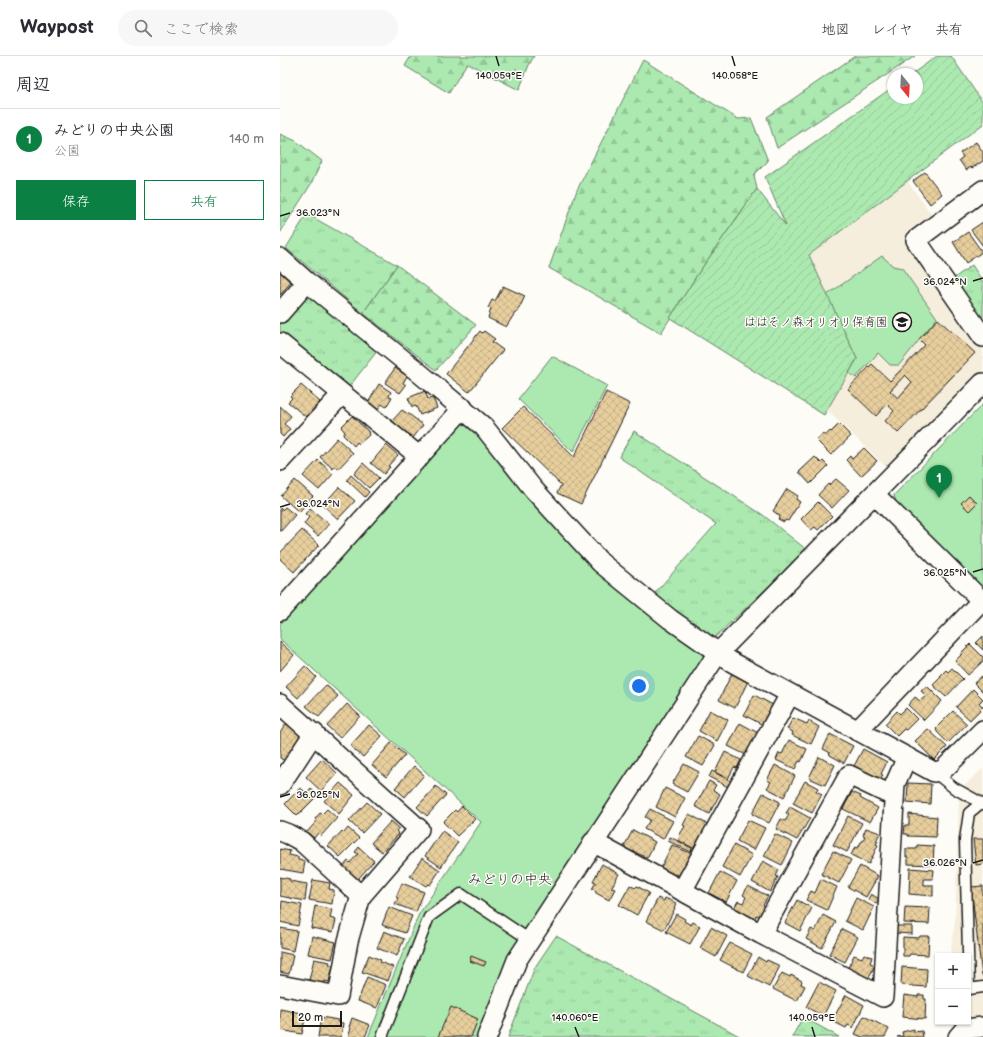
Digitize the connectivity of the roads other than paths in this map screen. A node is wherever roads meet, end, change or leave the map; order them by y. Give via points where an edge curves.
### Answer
1 (983, 190) edge
2 (280, 258) edge
3 (307, 282) junction
4 (280, 314) edge
5 (983, 337) edge
6 (280, 343) edge
7 (983, 383) edge
8 (342, 394) junction
9 (463, 408) junction
10 (420, 457) junction
11 (280, 461) edge
12 (874, 494) junction
13 (982, 601) edge
14 (280, 611) edge
15 (718, 653) junction
16 (790, 694) junction
17 (280, 704) edge
18 (983, 730) edge
19 (857, 731) junction
20 (314, 734) junction
21 (907, 757) junction
22 (934, 772) junction
23 (280, 786) edge
24 (893, 796) junction
25 (982, 803) edge
26 (280, 831) edge
27 (593, 842) junction
28 (682, 891) junction
29 (361, 896) junction
30 (761, 934) junction
31 (530, 940) junction
32 (280, 985) edge
33 (983, 987) edge
34 (983, 1027) edge
35 (382, 1037) edge
36 (487, 1037) edge
37 (958, 1037) edge

1 - 5 street via 916,240
2 - 3 street
3 - 4 street
3 - 9 street
6 - 8 street
7 - 12 street
8 - 10 street
8 - 11 street
9 - 10 street
9 - 15 street via 484,427 534,490 601,563 670,619
10 - 14 street
12 - 13 street
12 - 15 street
13 - 19 street
15 - 16 street
15 - 27 street
16 - 19 street
16 - 28 street
17 - 20 street
18 - 22 street via 943,770
19 - 21 street
20 - 23 street
20 - 29 street via 420,829
21 - 22 street
21 - 24 street via 895,784
22 - 25 lane via 954,788
24 - 30 street via 849,776
24 - 30 street via 883,997
25 - 33 lane via 969,812 965,840 969,989
26 - 29 street via 301,841
27 - 28 street
27 - 31 street
28 - 30 street
29 - 32 street via 348,941 338,996
31 - 35 lane via 461,894 429,917
31 - 36 street via 517,960
34 - 37 street via 965,1029

